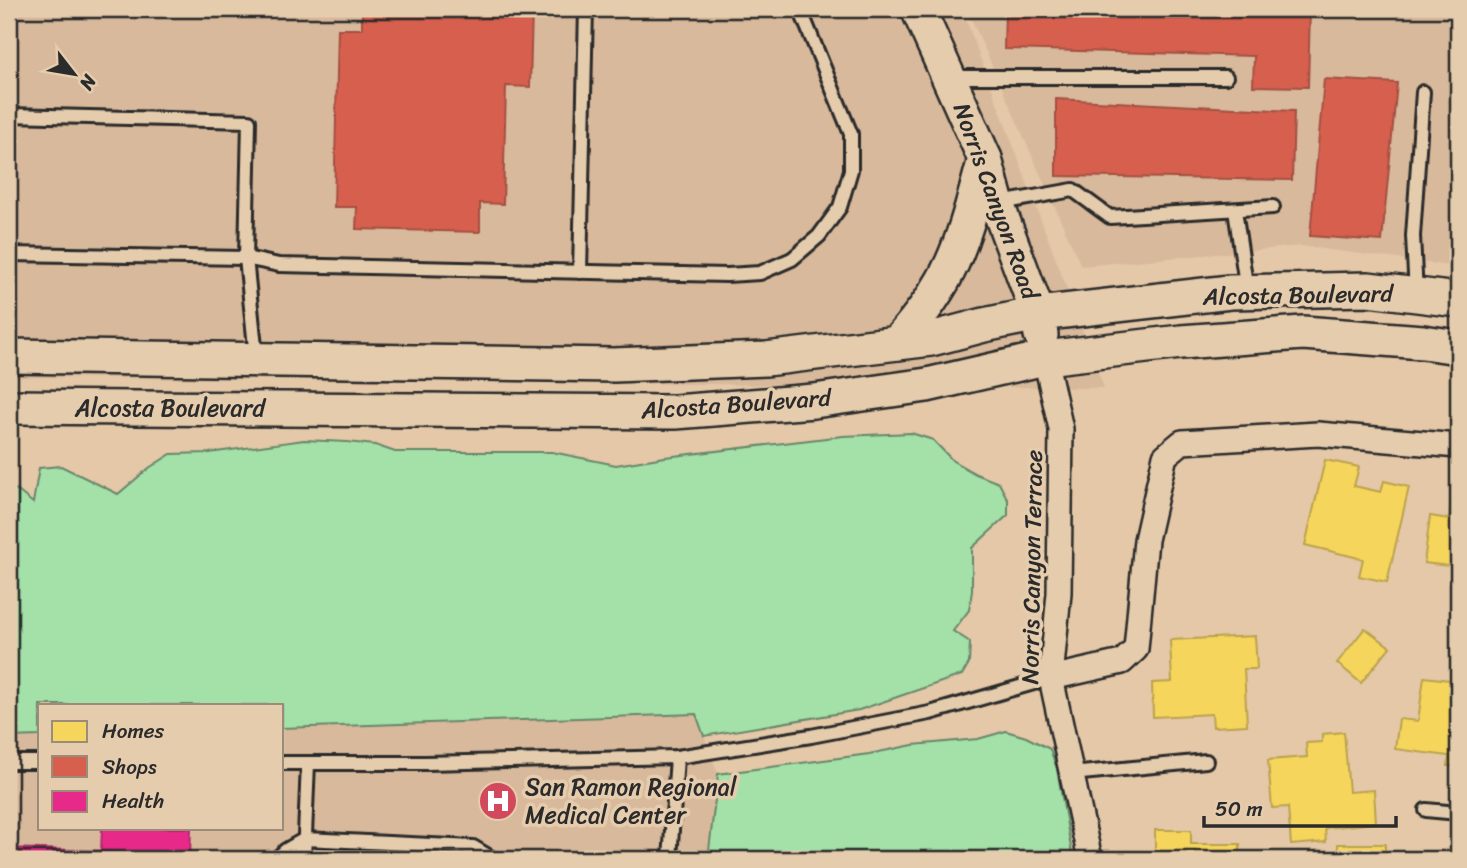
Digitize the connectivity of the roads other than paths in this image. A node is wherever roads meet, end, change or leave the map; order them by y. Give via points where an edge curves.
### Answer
1 (586, 9) edge
2 (800, 9) edge
3 (918, 9) edge
4 (948, 77) junction
5 (1226, 77) dead end
6 (1423, 92) dead end
7 (9, 115) edge
8 (985, 159) junction
9 (997, 204) junction
10 (1273, 207) dead end
11 (1235, 210) junction
12 (9, 254) edge
13 (246, 258) junction
14 (580, 272) junction
15 (1247, 292) junction
16 (1416, 294) junction
17 (1458, 300) edge
18 (1038, 314) junction
19 (897, 343) junction
20 (1458, 347) edge
21 (9, 356) edge
22 (1045, 358) junction
23 (256, 360) junction
24 (9, 407) edge
25 (1458, 446) edge
26 (1051, 678) junction
27 (677, 757) junction
28 (1206, 761) dead end
29 (9, 762) edge
30 (38, 762) edge
31 (284, 763) edge
32 (309, 763) junction
33 (1071, 774) junction
34 (1426, 810) dead end
35 (1458, 813) edge
36 (305, 839) junction
37 (276, 859) edge
38 (304, 859) edge
39 (494, 859) edge
40 (670, 859) edge
41 (1090, 859) edge

1 - 14 lane
2 - 14 lane via 851,134 851,170 840,206 819,236 792,259 760,273
3 - 4 main road, Norris Canyon Road
4 - 5 lane
4 - 8 main road, Norris Canyon Road
6 - 16 lane via 1413,236
7 - 13 lane via 249,121
8 - 9 main road, Norris Canyon Road
8 - 19 main road via 951,264 916,322
9 - 11 lane via 1073,190 1110,217
9 - 18 main road, Norris Canyon Road
10 - 11 lane
11 - 15 lane
12 - 13 lane
13 - 14 lane via 279,265
13 - 23 lane
15 - 16 main road, Alcosta Boulevard via 1368,289
15 - 18 main road, Alcosta Boulevard
16 - 17 main road, Alcosta Boulevard
18 - 19 main road, Alcosta Boulevard
18 - 22 main road, Norris Canyon Road
19 - 23 main road, Alcosta Boulevard via 766,359 614,365
20 - 22 main road, Alcosta Boulevard via 1303,333
21 - 23 main road, Alcosta Boulevard
22 - 24 main road, Alcosta Boulevard via 914,387 814,401 675,412
22 - 26 street, Norris Canyon Terrace via 1061,429 1059,593
25 - 26 street via 1318,434 1182,442 1165,456 1146,540 1136,649 1122,662
26 - 27 lane via 930,713
26 - 33 street, Norris Canyon Terrace
27 - 32 lane
27 - 40 lane
28 - 33 lane
29 - 30 lane
31 - 32 lane
32 - 36 lane
33 - 41 street, Norris Canyon Terrace
34 - 35 lane
36 - 37 lane
36 - 38 lane
36 - 39 lane via 473,847

